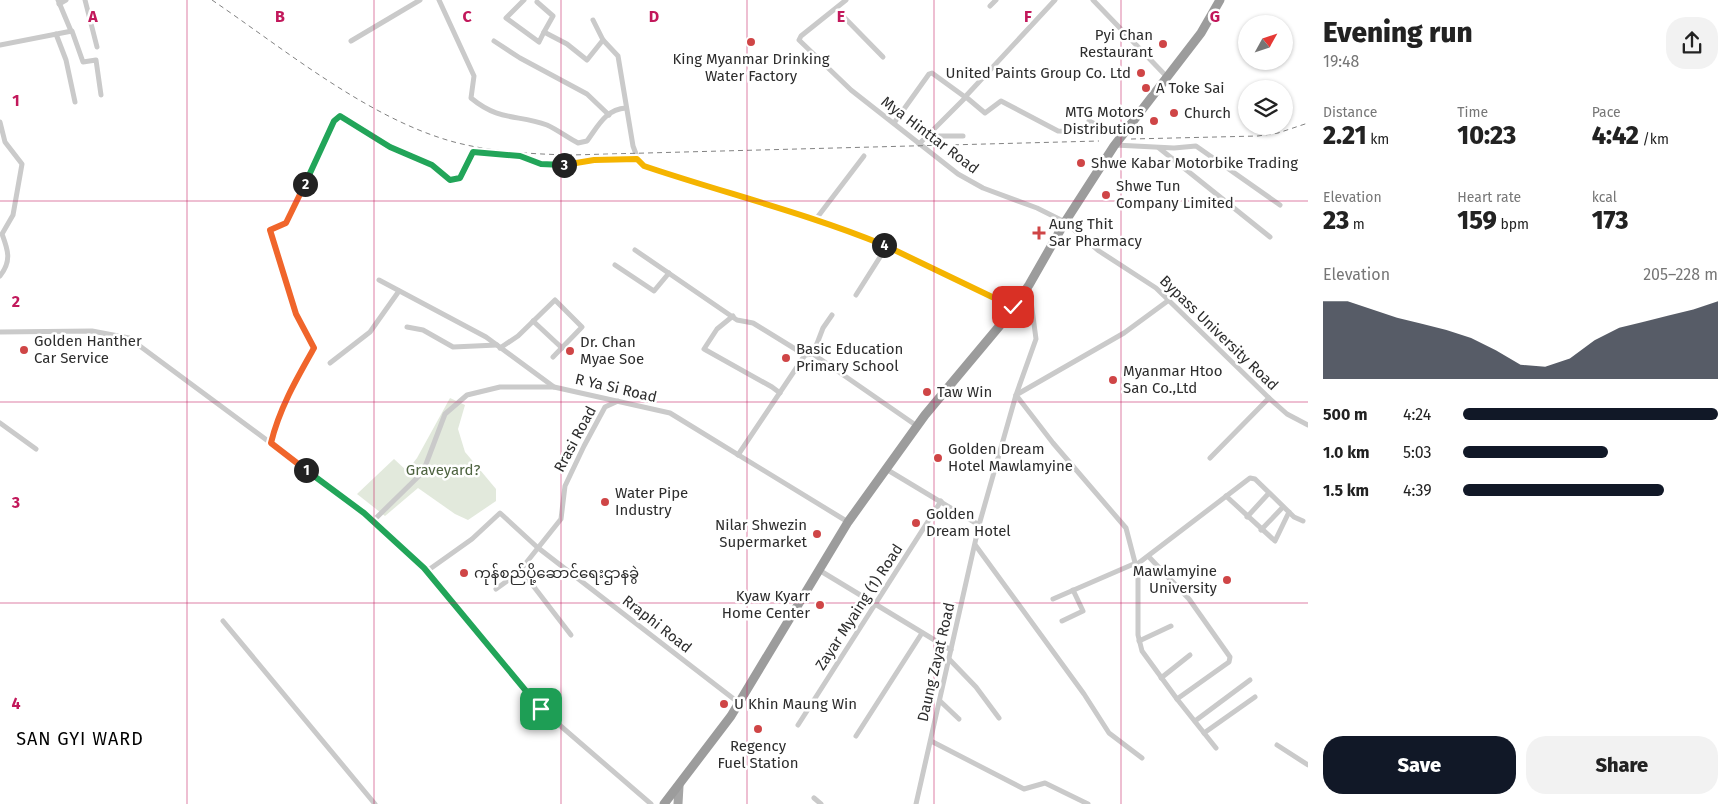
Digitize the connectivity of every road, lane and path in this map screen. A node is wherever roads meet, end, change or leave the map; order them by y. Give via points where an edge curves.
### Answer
1 (66, 0) edge
2 (84, 0) edge
3 (420, 0) edge
4 (440, 0) edge
5 (524, 0) edge
6 (846, 0) edge
7 (996, 0) edge
8 (1055, 0) edge
9 (1093, 0) edge
10 (1220, 0) edge
11 (59, 2) edge
12 (537, 2) dead end
13 (990, 6) dead end
14 (836, 9) junction
15 (593, 20) dead end
16 (71, 31) junction
17 (544, 32) junction
18 (56, 34) junction
19 (603, 40) junction
20 (351, 41) dead end
21 (494, 41) dead end
22 (0, 46) edge
23 (97, 48) dead end
24 (883, 57) dead end
25 (1167, 77) junction
26 (101, 95) dead end
27 (964, 97) junction
28 (75, 102) dead end
29 (626, 108) junction
30 (609, 114) junction
31 (1089, 121) dead end
32 (0, 122) edge
33 (894, 123) junction
34 (1100, 132) dead end
35 (1124, 134) junction
36 (927, 136) junction
37 (963, 136) dead end
38 (3, 142) edge
39 (919, 144) junction
40 (1115, 144) junction
41 (1159, 148) junction
42 (864, 156) dead end
43 (637, 159) junction
44 (1280, 205) dead end
45 (816, 219) junction
46 (1065, 222) junction
47 (1270, 237) dead end
48 (887, 246) junction
49 (635, 250) dead end
50 (615, 264) dead end
51 (669, 273) junction
52 (0, 276) edge
53 (379, 280) dead end
54 (1029, 285) junction
55 (399, 290) junction
56 (856, 295) dead end
57 (1168, 300) junction
58 (1013, 307) junction
59 (832, 315) dead end
60 (733, 316) junction
61 (533, 321) junction
62 (407, 327) dead end
63 (0, 332) edge
64 (499, 346) junction
65 (562, 348) junction
66 (813, 354) junction
67 (806, 355) junction
68 (553, 357) dead end
69 (330, 363) dead end
70 (554, 387) junction
71 (780, 393) junction
72 (1016, 395) junction
73 (1268, 398) junction
74 (618, 401) junction
75 (0, 423) edge
76 (1308, 424) edge
77 (917, 426) junction
78 (271, 443) junction
79 (36, 449) dead end
80 (738, 454) junction
81 (1210, 458) dead end
82 (886, 468) junction
83 (1269, 493) junction
84 (1226, 496) junction
85 (940, 501) junction
86 (1283, 507) junction
87 (1289, 512) junction
88 (1247, 516) junction
89 (373, 521) junction
90 (1303, 521) dead end
91 (848, 522) junction
92 (979, 526) junction
93 (1261, 530) junction
94 (976, 546) junction
95 (537, 547) junction
96 (1149, 557) junction
97 (1136, 564) junction
98 (521, 570) junction
99 (819, 570) junction
100 (427, 571) junction
101 (496, 589) dead end
102 (1073, 590) junction
103 (1053, 598) dead end
104 (876, 604) junction
105 (223, 621) dead end
106 (1062, 621) dead end
107 (1171, 626) dead end
108 (922, 633) junction
109 (571, 635) dead end
110 (1140, 641) junction
111 (951, 650) junction
112 (1190, 655) dead end
113 (949, 659) junction
114 (1161, 678) junction
115 (1250, 680) dead end
116 (1255, 697) dead end
117 (1177, 699) junction
118 (940, 701) junction
119 (739, 703) junction
120 (999, 718) dead end
121 (959, 719) dead end
122 (1195, 721) junction
123 (798, 725) dead end
124 (1204, 733) junction
125 (856, 736) dead end
126 (930, 741) junction
127 (1277, 745) dead end
128 (1216, 748) dead end
129 (1142, 758) dead end
130 (1308, 765) edge
131 (679, 786) junction
132 (814, 798) dead end
133 (375, 804) edge
134 (651, 804) edge
135 (664, 804) edge
136 (678, 804) edge
137 (821, 804) edge
138 (916, 804) edge
139 (1088, 804) edge

1 - 11 street
2 - 23 street
3 - 20 street
4 - 30 street via 474,76 471,98 483,108 548,126 578,143 587,141
5 - 17 street via 506,18 539,42
6 - 14 street
7 - 13 street
8 - 27 street
9 - 25 street
10 - 25 highway via 1201,33
11 - 16 street
12 - 17 street via 553,16
14 - 24 street
14 - 33 street, Mya Hinttar Road via 801,36 800,42 845,85
15 - 19 street
16 - 18 street
16 - 26 street via 82,62 96,60
17 - 19 street via 587,60
18 - 22 street
18 - 28 street via 66,60
19 - 29 street via 618,56
21 - 30 street via 587,94
25 - 35 highway
27 - 33 street via 929,74
27 - 34 street via 985,113 1000,101 1058,131
27 - 36 street
29 - 30 street
29 - 43 street
31 - 35 street via 1110,132
32 - 38 street
33 - 39 street, Mya Hinttar Road
35 - 40 highway
36 - 37 street
36 - 39 street
38 - 52 street via 22,164 14,215 2,234 9,254
39 - 46 street, Mya Hinttar Road via 958,174 983,188
40 - 41 street
40 - 46 highway
41 - 44 street via 1196,146
41 - 47 street
42 - 45 street
43 - 45 street via 644,166
43 - 78 street via 594,160 570,165 541,164 520,156 473,152 460,178 450,180 432,165 390,147 340,116 334,121 286,223 270,230 296,314 314,348 276,424
45 - 48 street
46 - 54 highway
46 - 57 street, Bypass University Road via 1099,251 1156,288
48 - 56 street
48 - 58 street
49 - 51 street
50 - 51 street via 654,291
51 - 60 street
53 - 55 street, R Ya Si Road
54 - 58 highway
54 - 72 street, Daung Zayat Road via 1036,339
55 - 64 street, R Ya Si Road
55 - 69 street via 370,332
57 - 72 street via 1124,333
57 - 73 street, Bypass University Road
58 - 77 highway
59 - 66 street
60 - 67 street via 753,323
60 - 71 street via 717,329 704,348
61 - 64 street via 518,336
61 - 65 street
61 - 65 street via 555,300 582,327
62 - 64 street via 424,330 453,348
63 - 78 street via 92,331 129,338
64 - 70 street, R Ya Si Road
65 - 68 street
66 - 67 street
66 - 77 street
67 - 71 street
70 - 74 street, R Ya Si Road
70 - 89 street via 500,387 467,395 445,414 423,472
71 - 80 street
72 - 92 street, Daung Zayat Road
72 - 97 street via 1052,443 1126,528
73 - 76 street, Bypass University Road via 1293,418
73 - 81 street
74 - 80 street, R Ya Si Road via 670,413
74 - 95 street, Rrasi Road via 605,407 565,486 561,519
75 - 79 street
77 - 82 highway
78 - 89 street
80 - 91 street, R Ya Si Road
82 - 85 street
82 - 91 highway
83 - 84 street via 1250,478
83 - 86 street
83 - 88 street
84 - 88 street
84 - 96 street
85 - 92 street
85 - 104 street, Zayar Myaing (1) Road
86 - 87 street
86 - 93 street
87 - 90 street
87 - 93 street via 1276,541
88 - 93 street
89 - 100 street
91 - 99 highway
92 - 94 street, Daung Zayat Road
94 - 111 street, Daung Zayat Road
94 - 129 street via 1109,733
95 - 98 street, Rrasi Road
95 - 100 street, Rraphi Road via 500,513 472,539
95 - 119 street, Rraphi Road
96 - 97 street
96 - 117 street via 1188,598 1230,657 1229,662
97 - 102 street
97 - 110 street
98 - 101 street, Rrasi Road
98 - 109 street
99 - 104 street
99 - 119 highway
100 - 134 street via 541,709
102 - 103 street
102 - 106 street via 1084,611
104 - 108 street
104 - 123 street, Zayar Myaing (1) Road
105 - 133 street
107 - 110 street
108 - 111 street
108 - 125 street
110 - 114 street via 1144,655
111 - 113 street, Daung Zayat Road
112 - 114 street
113 - 118 street, Daung Zayat Road
113 - 120 street
114 - 117 street
115 - 122 street
116 - 124 street
117 - 122 street
118 - 121 street
118 - 126 street, Daung Zayat Road
119 - 131 highway
122 - 124 street
124 - 128 street
126 - 138 street, Daung Zayat Road
126 - 139 street via 1024,789 1045,783
127 - 130 street
131 - 135 highway
131 - 136 main road
132 - 137 street

